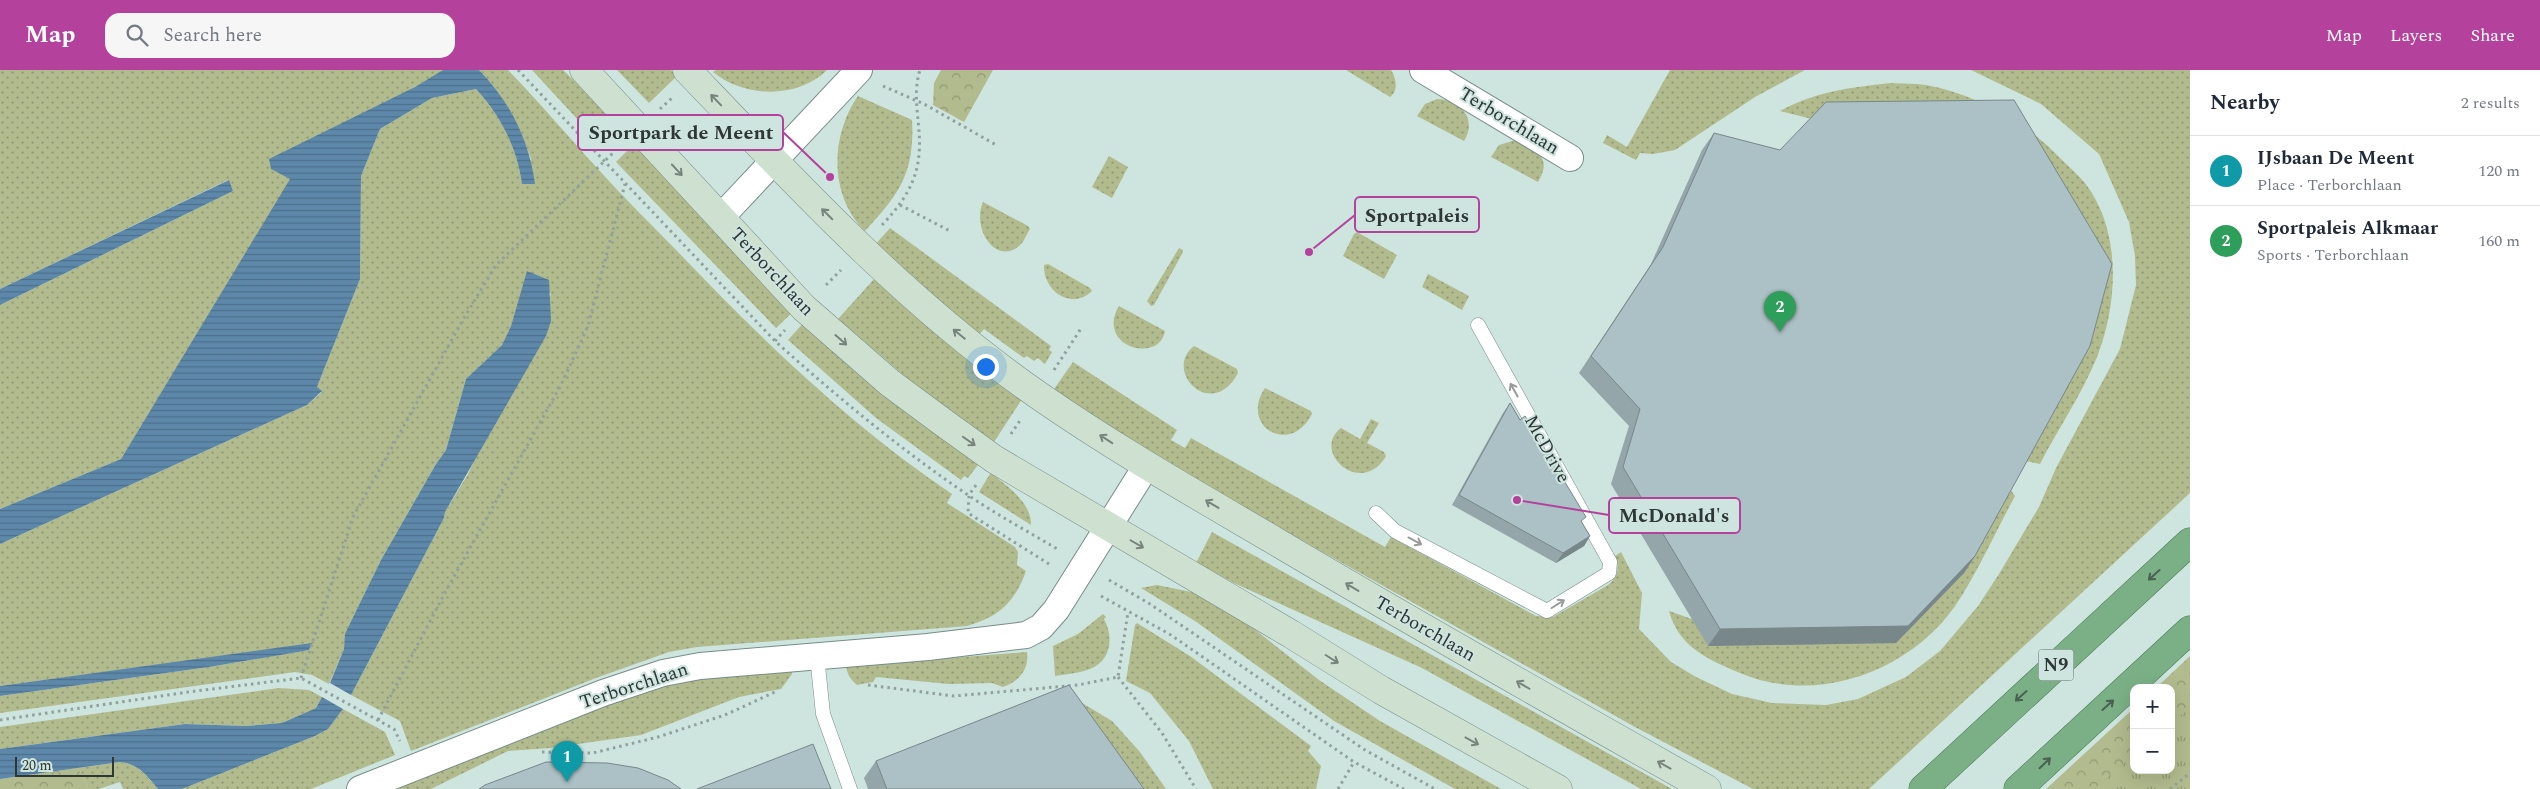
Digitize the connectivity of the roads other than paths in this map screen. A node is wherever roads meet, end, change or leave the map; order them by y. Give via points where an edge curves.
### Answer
1 (584, 70) edge
2 (687, 70) edge
3 (1423, 70) edge
4 (857, 72) edge
5 (1570, 158) dead end
6 (774, 160) junction
7 (722, 217) junction
8 (1478, 325) dead end
9 (1147, 465) junction
10 (1376, 513) dead end
11 (1109, 528) junction
12 (2190, 542) edge
13 (2190, 630) edge
14 (817, 656) junction
15 (360, 789) edge
16 (850, 789) edge
17 (1558, 789) edge
18 (1707, 789) edge
19 (1923, 789) edge
20 (2018, 789) edge

1 -> 7 main road
6 -> 2 main road
3 - 5 street, Terborchlaan
4 - 6 street
6 - 7 street, Terborchlaan
9 -> 6 main road, Terborchlaan via 1038,395 925,306 861,249
7 -> 11 main road, Terborchlaan via 804,308 890,382 994,459
10 -> 8 lane, McDrive via 1395,531 1547,611 1609,573 1610,562
9 - 11 street, Terborchlaan
18 -> 9 main road, Terborchlaan via 1413,623
11 - 14 street, Terborchlaan via 1052,615 1041,627 1026,635
11 -> 17 main road, Terborchlaan via 1381,690
12 -> 19 highway, N9
20 -> 13 highway
14 - 15 street, Terborchlaan via 700,666 663,673 603,693
14 - 16 lane via 823,714

